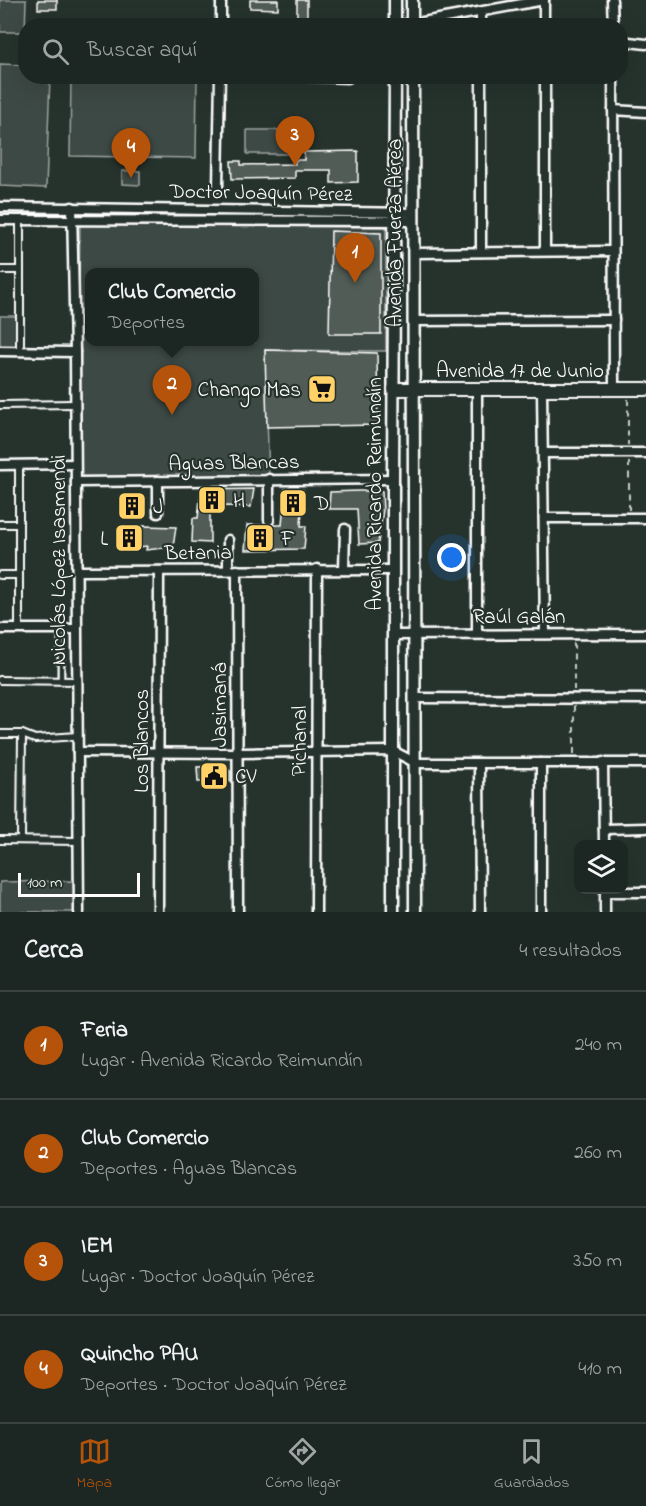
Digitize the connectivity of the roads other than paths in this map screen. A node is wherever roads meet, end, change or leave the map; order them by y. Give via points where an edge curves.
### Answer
1 (221, 0) edge
2 (395, 0) edge
3 (412, 0) edge
4 (544, 0) edge
5 (612, 0) edge
6 (508, 3) edge
7 (481, 13) junction
8 (221, 18) edge
9 (395, 18) edge
10 (412, 18) edge
11 (452, 18) edge
12 (481, 18) edge
13 (544, 18) edge
14 (613, 18) edge
15 (628, 42) edge
16 (646, 44) edge
17 (220, 84) edge
18 (395, 84) edge
19 (412, 84) edge
20 (481, 84) edge
21 (544, 84) edge
22 (613, 84) edge
23 (613, 110) junction
24 (646, 112) edge
25 (218, 187) dead end
26 (0, 207) edge
27 (72, 207) junction
28 (394, 216) junction
29 (413, 217) junction
30 (73, 218) junction
31 (0, 220) edge
32 (20, 220) junction
33 (545, 251) junction
34 (613, 251) junction
35 (481, 252) junction
36 (413, 253) junction
37 (0, 270) edge
38 (20, 270) junction
39 (614, 320) junction
40 (413, 321) junction
41 (0, 350) edge
42 (20, 351) junction
43 (75, 352) junction
44 (394, 389) junction
45 (414, 389) junction
46 (477, 389) junction
47 (542, 389) junction
48 (614, 389) junction
49 (646, 389) edge
50 (75, 404) junction
51 (0, 405) edge
52 (544, 453) junction
53 (646, 453) edge
54 (0, 465) edge
55 (20, 465) junction
56 (75, 465) junction
57 (269, 479) junction
58 (393, 479) junction
59 (158, 480) junction
60 (76, 482) junction
61 (158, 513) dead end
62 (544, 518) junction
63 (646, 518) edge
64 (269, 520) dead end
65 (0, 524) edge
66 (18, 524) junction
67 (345, 530) dead end
68 (228, 540) dead end
69 (317, 569) junction
70 (232, 570) junction
71 (344, 570) junction
72 (393, 570) junction
73 (77, 571) junction
74 (159, 571) junction
75 (0, 575) edge
76 (18, 575) junction
77 (0, 629) edge
78 (19, 629) junction
79 (61, 629) junction
80 (76, 629) junction
81 (477, 633) junction
82 (545, 634) junction
83 (646, 634) edge
84 (393, 635) junction
85 (415, 635) junction
86 (0, 680) edge
87 (61, 680) junction
88 (77, 681) junction
89 (415, 698) junction
90 (646, 699) edge
91 (0, 734) edge
92 (22, 734) junction
93 (78, 736) junction
94 (317, 751) junction
95 (393, 751) junction
96 (78, 752) junction
97 (159, 752) junction
98 (237, 753) junction
99 (603, 762) junction
100 (479, 763) junction
101 (542, 763) junction
102 (646, 763) edge
103 (416, 764) junction
104 (646, 828) edge
105 (604, 829) junction
106 (0, 840) edge
107 (21, 840) junction
108 (604, 840) edge
109 (78, 841) junction
110 (628, 892) edge
111 (646, 892) edge
112 (605, 894) edge
113 (79, 912) edge
114 (158, 912) edge
115 (238, 912) edge
116 (316, 912) edge
117 (393, 912) edge
118 (415, 912) edge
119 (480, 912) edge
120 (541, 912) edge
121 (605, 912) edge

1 - 8 street
2 - 9 street
3 - 10 street
4 - 6 street
4 - 13 street
5 - 14 street
6 - 7 street
7 - 11 street
7 - 12 street
15 - 16 street
17 - 25 street
18 - 28 street, Avenida Ricardo Reimundín
19 - 29 street, Avenida Fuerza Aérea
20 - 35 street
21 - 33 street
22 - 23 street
23 - 24 street
23 - 34 street
26 - 27 street, Doctor Joaquín Pérez
27 - 28 street, Doctor Joaquín Pérez
27 - 30 street, Nicolás López Isasmendi
28 - 29 street, Doctor Joaquín Pérez
28 - 30 street, Doctor Joaquín Pérez
28 - 44 street, Avenida Ricardo Reimundín
29 - 36 street, Avenida Fuerza Aérea
30 - 32 street, Doctor Joaquín Pérez
30 - 43 street, Nicolás López Isasmendi
31 - 32 street, Doctor Joaquín Pérez
32 - 38 street
33 - 34 street
33 - 35 street
34 - 39 street
35 - 36 street
36 - 40 street, Avenida Fuerza Aérea
37 - 38 street
38 - 42 street
39 - 40 street
39 - 48 street
40 - 45 street, Avenida Fuerza Aérea
41 - 42 street
42 - 43 street
43 - 50 street, Nicolás López Isasmendi
44 - 45 main road, Avenida 17 de Junio
44 - 58 street, Avenida Ricardo Reimundín
45 - 46 main road, Avenida 17 de Junio
45 - 85 street, Avenida Ricardo Reimundín
46 - 47 main road, Avenida 17 de Junio
46 - 81 street
47 - 48 main road, Avenida 17 de Junio
47 - 52 street
48 - 49 main road, Avenida 17 de Junio
50 - 51 street
50 - 56 street, Nicolás López Isasmendi
52 - 53 street
52 - 62 street
54 - 55 street
55 - 56 street
55 - 66 street
56 - 60 street, Nicolás López Isasmendi
57 - 58 street, Aguas Blancas
57 - 59 street, Aguas Blancas
57 - 64 street
58 - 72 street, Avenida Ricardo Reimundín
59 - 60 street, Aguas Blancas
59 - 61 street
60 - 73 street, Nicolás López Isasmendi
62 - 63 street
62 - 82 street
65 - 66 street
66 - 76 street
67 - 71 street
68 - 70 street, Jasimaná
69 - 70 street, Betania
69 - 71 street, Betania
69 - 94 street, Pichanal
70 - 74 street, Betania
70 - 98 street, Jasimaná
71 - 72 street, Betania
72 - 84 street, Avenida Ricardo Reimundín
73 - 74 street, Betania
73 - 80 street, Nicolás López Isasmendi
74 - 97 street, Los Blancos
75 - 76 street
76 - 78 street
77 - 78 street
78 - 79 street
79 - 80 street
79 - 87 lane
80 - 88 street, Nicolás López Isasmendi
81 - 82 street, Raúl Galán
81 - 85 street, Raúl Galán
82 - 83 street, Raúl Galán
84 - 85 street, Raúl Galán
84 - 95 street, Avenida Ricardo Reimundín
85 - 89 street, Avenida Ricardo Reimundín
86 - 87 street
87 - 88 street
88 - 93 street, Nicolás López Isasmendi
89 - 90 street
89 - 103 street, Avenida Ricardo Reimundín
91 - 92 street
92 - 93 street via 35,739
92 - 107 street
93 - 96 street, Nicolás López Isasmendi
94 - 95 street
94 - 98 street
94 - 116 street, Pichanal
95 - 103 street
95 - 117 street, Avenida Ricardo Reimundín
96 - 97 street
96 - 109 street, Nicolás López Isasmendi
97 - 98 street
97 - 114 street, Los Blancos
98 - 115 street, Jasimaná
99 - 101 street
99 - 102 street
99 - 105 street
100 - 101 street
100 - 103 street
100 - 119 street
101 - 120 street
103 - 118 street, Avenida Ricardo Reimundín
104 - 105 street
105 - 108 street
106 - 107 street
107 - 109 street
109 - 113 street, Nicolás López Isasmendi
110 - 111 street
112 - 121 street

